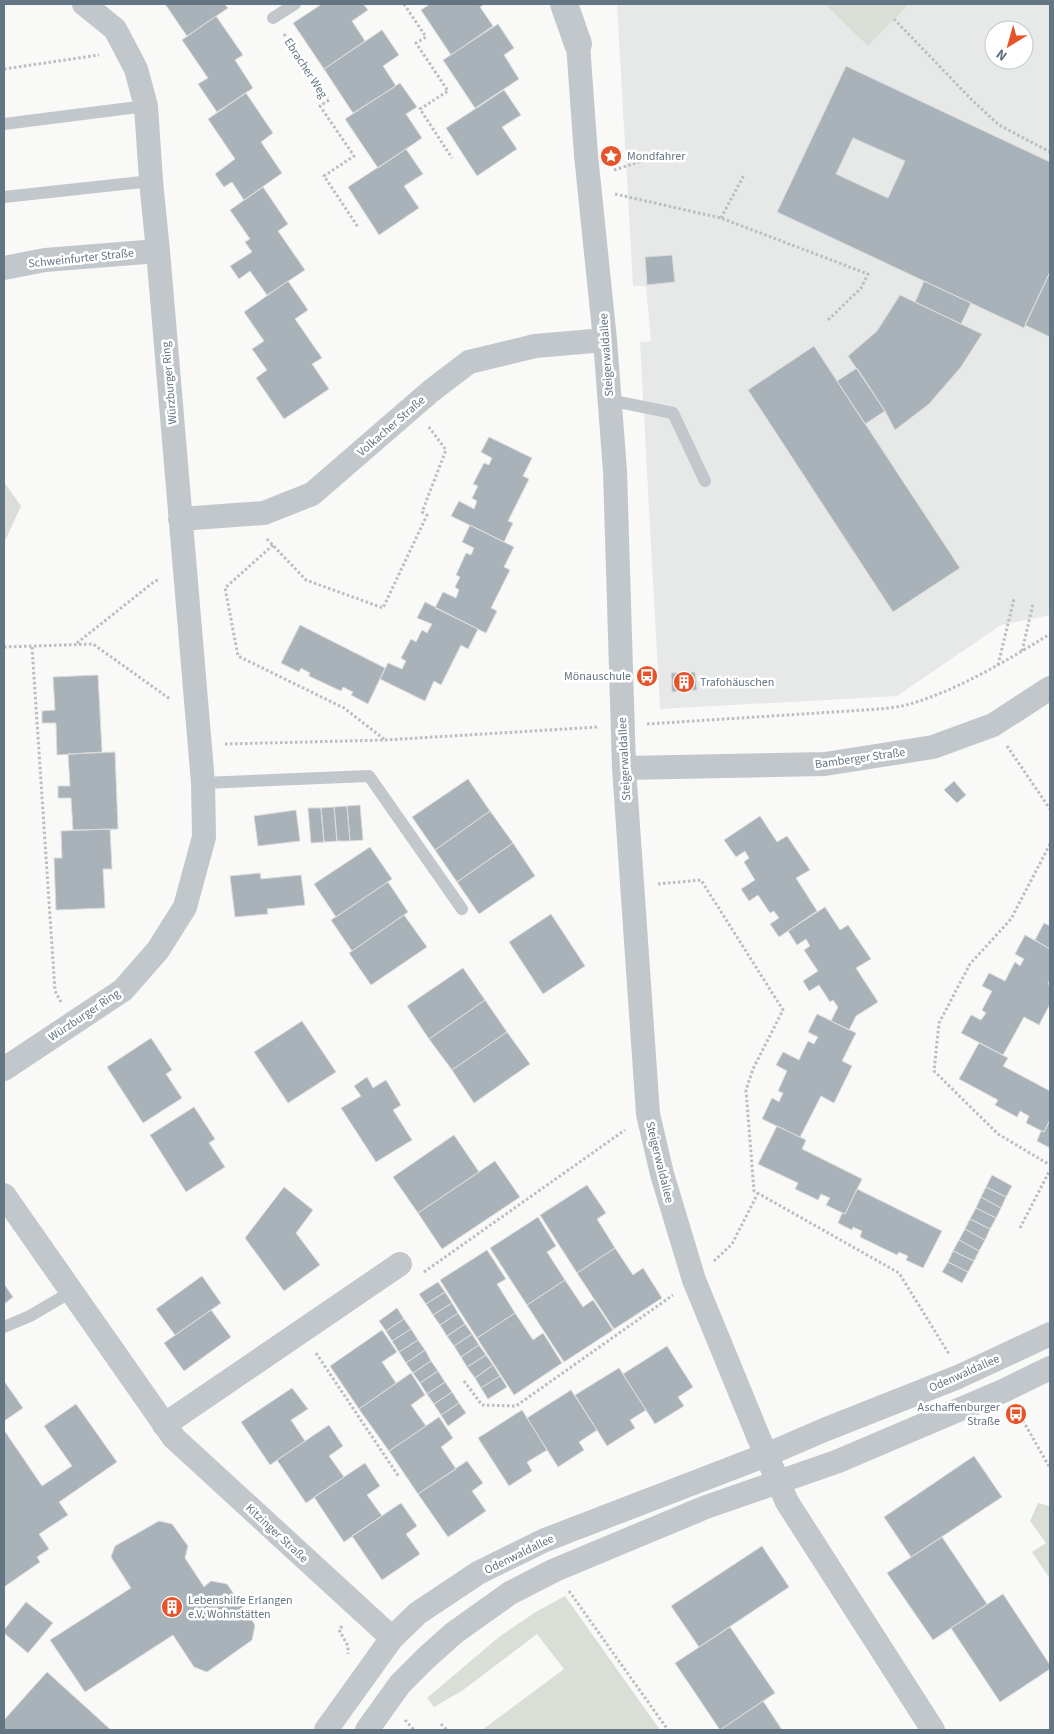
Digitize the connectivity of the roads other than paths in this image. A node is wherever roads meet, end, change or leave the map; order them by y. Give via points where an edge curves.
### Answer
1 (84, 4) edge
2 (295, 4) edge
3 (564, 4) edge
4 (585, 4) edge
5 (273, 18) road end
6 (578, 44) junction
7 (146, 106) junction
8 (4, 124) edge
9 (150, 182) junction
10 (4, 197) edge
11 (158, 251) junction
12 (4, 268) edge
13 (605, 340) junction
14 (609, 400) junction
15 (706, 481) dead end
16 (180, 519) junction
17 (1050, 688) edge
18 (624, 768) junction
19 (203, 783) junction
20 (462, 909) dead end
21 (4, 1069) edge
22 (4, 1195) edge
23 (400, 1264) road end
24 (71, 1292) junction
25 (4, 1327) edge
26 (1050, 1334) edge
27 (1050, 1368) edge
28 (164, 1425) junction
29 (766, 1455) junction
30 (778, 1483) junction
31 (392, 1638) junction
32 (326, 1730) edge
33 (367, 1730) edge
34 (933, 1730) edge

1 - 7 street, Würzburger Ring via 115,29 136,69
2 - 5 lane
3 - 6 street, Steigerwaldallee
4 - 6 street, Steigerwaldallee
6 - 13 street, Steigerwaldallee
7 - 8 lane
7 - 9 street, Würzburger Ring
9 - 10 lane
9 - 11 street, Würzburger Ring
11 - 12 street, Schweinfurter Straße via 46,260
11 - 16 street, Würzburger Ring
13 - 14 street, Steigerwaldallee
13 - 16 street, Volkacher Straße via 535,346 469,362 312,494 264,513
14 - 15 lane via 673,413
14 - 18 street, Steigerwaldallee via 615,471
16 - 19 street, Würzburger Ring
17 - 18 street, Bamberger Straße via 993,725 933,747 825,764
18 - 29 street, Steigerwaldallee via 648,1114 662,1174 694,1280
19 - 20 lane via 369,776
19 - 21 street, Würzburger Ring via 204,837 185,907 158,950 123,990
22 - 24 street, Kitzinger Straße
23 - 28 street
24 - 25 lane
24 - 28 street, Kitzinger Straße
26 - 29 street, Odenwaldallee via 958,1377
27 - 30 street via 836,1462
28 - 31 street, Kitzinger Straße via 174,1438
29 - 30 street
29 - 31 street, Odenwaldallee via 545,1540 478,1573 418,1614
30 - 33 street via 706,1507 555,1570 510,1593 454,1633 400,1684
30 - 34 street
31 - 32 street, Odenwaldallee

